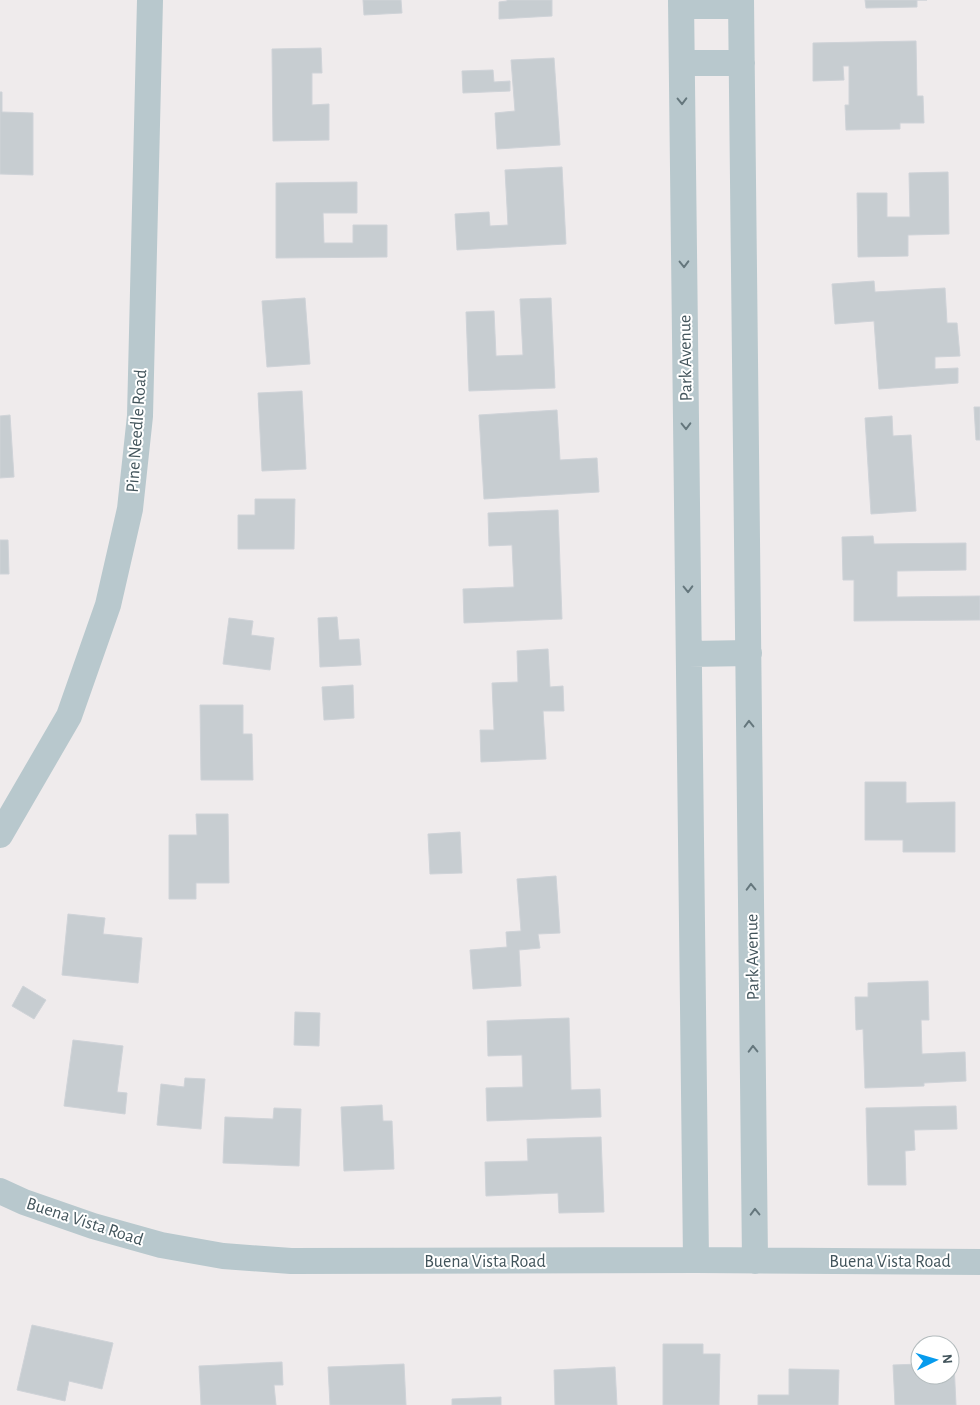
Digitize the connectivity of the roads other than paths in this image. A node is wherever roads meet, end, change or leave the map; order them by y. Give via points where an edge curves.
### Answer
1 (150, 0) edge
2 (681, 3) edge
3 (741, 3) edge
4 (742, 62) junction
5 (682, 63) junction
6 (749, 653) junction
7 (689, 654) junction
8 (0, 835) edge
9 (0, 1191) edge
10 (696, 1260) junction
11 (755, 1260) junction
12 (980, 1262) edge

1 - 8 street, Pine Needle Road via 140,416 130,509 108,605 69,716
2 - 3 street, Park Avenue
2 - 5 street, Park Avenue
3 - 4 street, Park Avenue
4 - 5 street
4 - 6 street, Park Avenue
5 -> 7 street, Park Avenue
6 - 7 street
11 -> 6 street, Park Avenue
7 - 10 street, Park Avenue
9 - 10 street, Buena Vista Road via 93,1226 223,1256 291,1261
10 - 11 street, Buena Vista Road
11 - 12 street, Buena Vista Road

